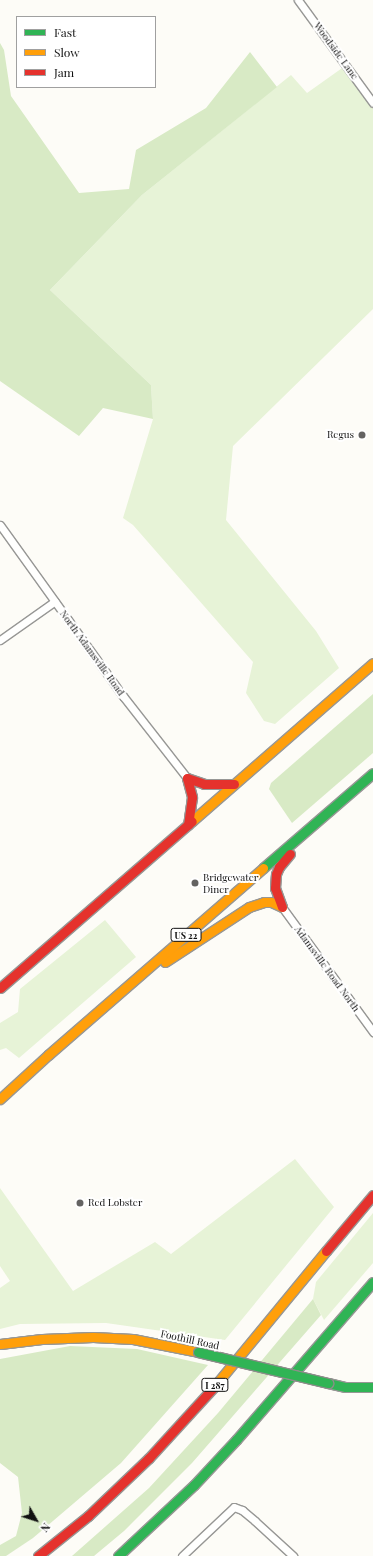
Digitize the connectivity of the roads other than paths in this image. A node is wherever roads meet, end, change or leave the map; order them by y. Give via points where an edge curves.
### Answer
1 (298, 0) edge
2 (373, 102) edge
3 (0, 525) edge
4 (55, 600) junction
5 (0, 640) edge
6 (373, 663) edge
7 (373, 773) edge
8 (187, 778) junction
9 (234, 784) junction
10 (324, 815) junction
11 (188, 825) junction
12 (282, 907) junction
13 (133, 981) junction
14 (0, 988) edge
15 (373, 1032) edge
16 (0, 1099) edge
17 (373, 1195) edge
18 (373, 1282) edge
19 (0, 1344) edge
20 (373, 1387) edge
21 (38, 1556) edge
22 (118, 1556) edge
23 (182, 1556) edge
24 (293, 1556) edge

1 - 2 street, Woodside Lane
3 - 4 street, North Adamsville Road
4 - 5 street
4 - 8 street, North Adamsville Road via 123,696
6 - 9 main road
7 - 10 main road, US 22
8 - 9 main road via 204,784
8 - 11 main road via 192,796
9 - 11 main road
10 - 12 main road via 279,867 275,888
10 - 13 main road, US 22
11 - 14 main road
12 - 13 main road via 272,902 264,902 249,907
12 - 15 street, Adamsville Road North
13 - 16 main road, US 22
17 - 21 main road, I 287 via 205,1397 150,1458 88,1516
18 - 22 main road via 236,1440 194,1485
19 - 20 main road, Foothill Road, bridge via 93,1337 133,1339 328,1383
23 - 24 street via 234,1507 242,1510

